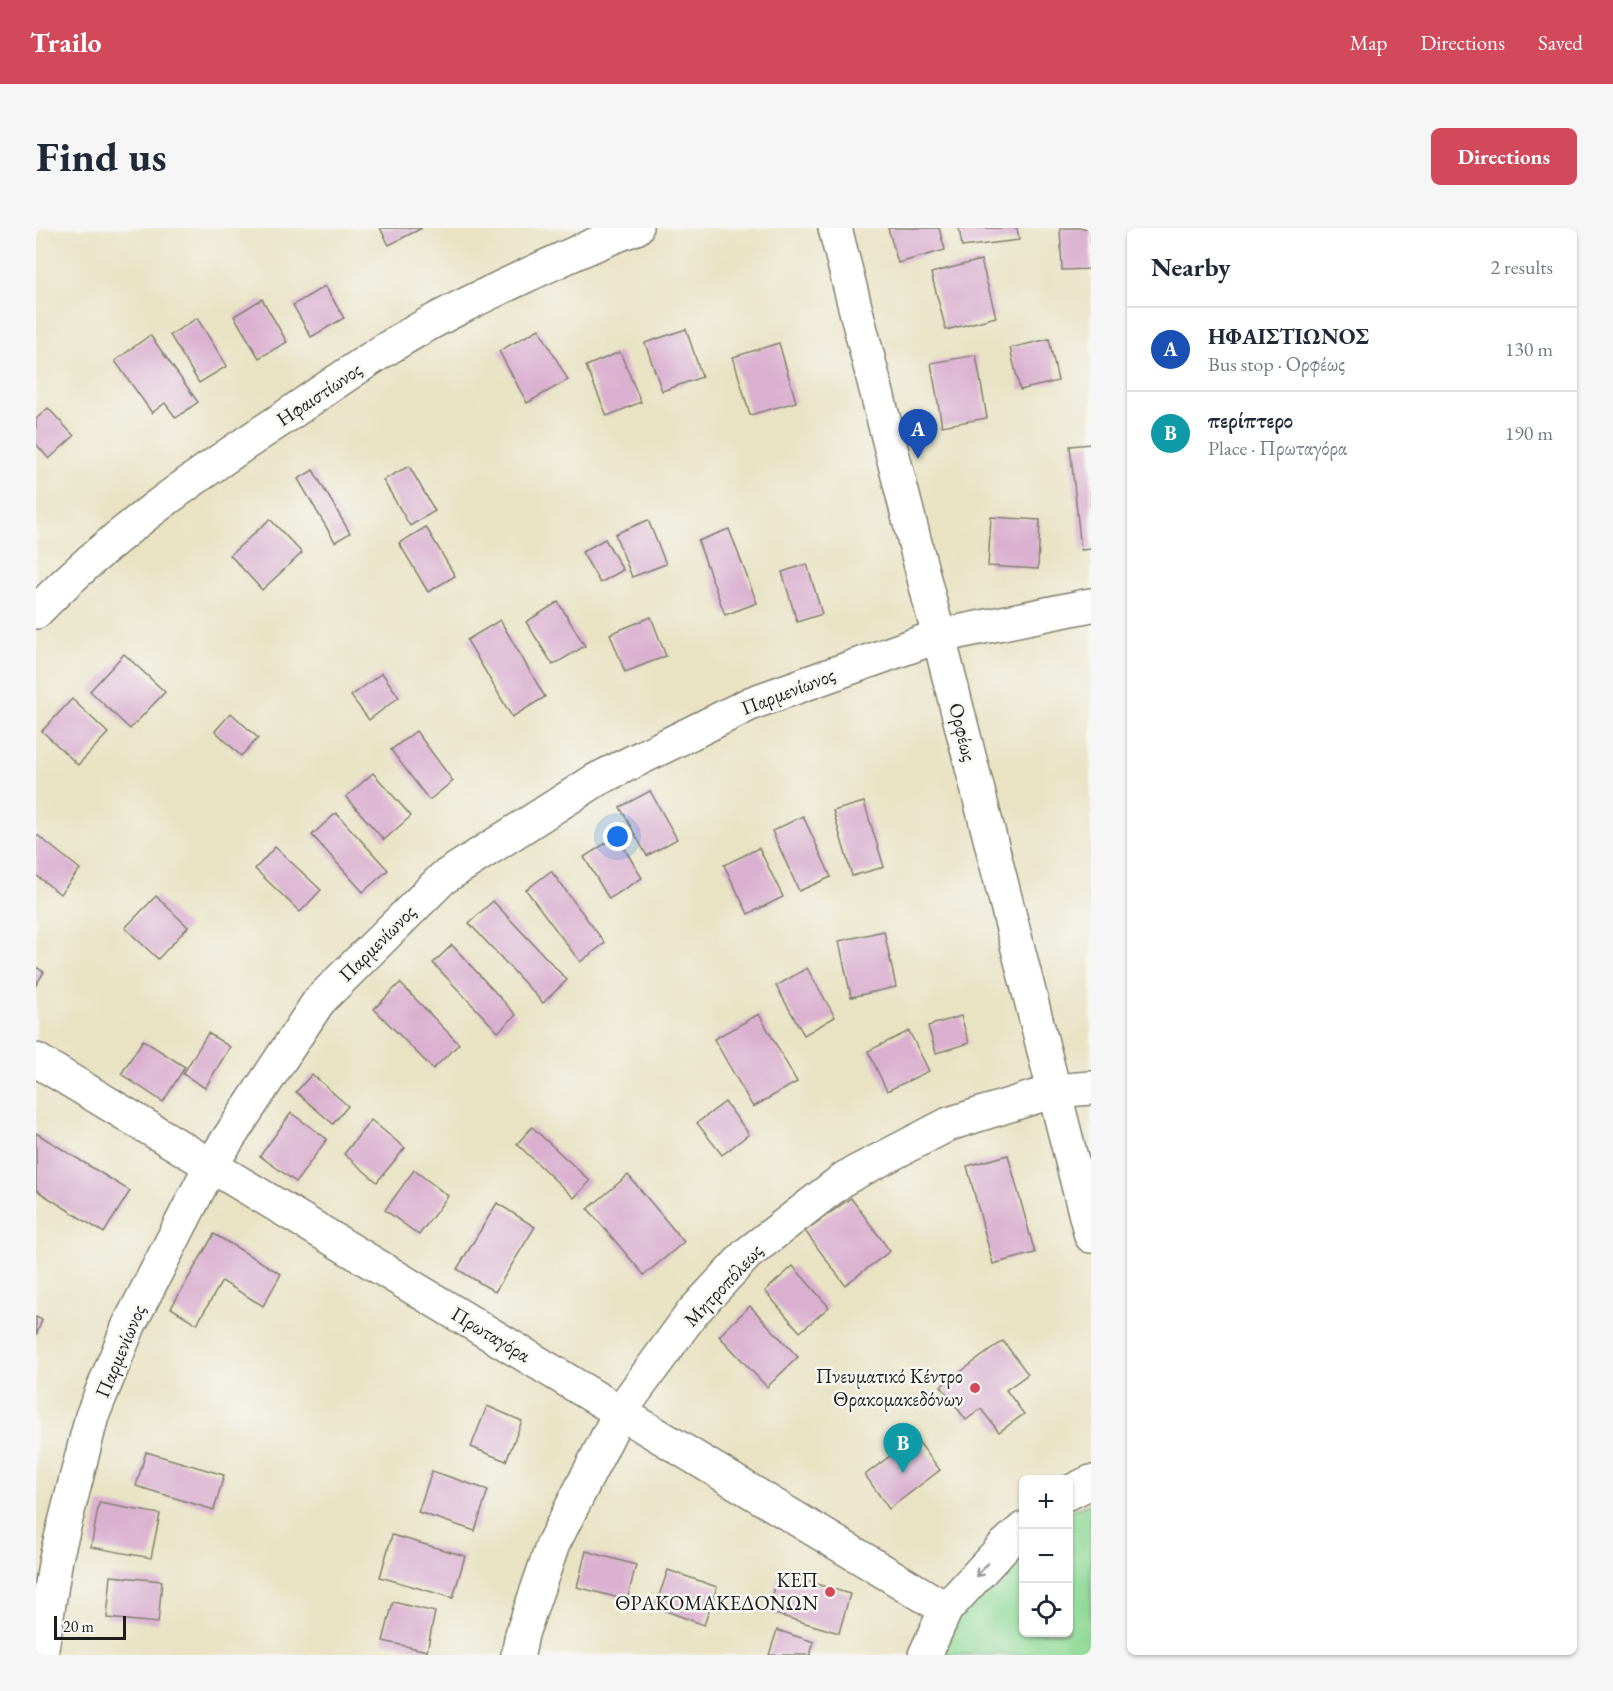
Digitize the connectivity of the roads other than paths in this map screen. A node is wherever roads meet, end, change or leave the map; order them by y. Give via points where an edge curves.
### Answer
1 (636, 228) edge
2 (836, 228) edge
3 (1091, 605) edge
4 (36, 612) edge
5 (939, 636) junction
6 (36, 1060) edge
7 (1091, 1088) edge
8 (1054, 1090) junction
9 (210, 1165) junction
10 (1091, 1236) edge
11 (620, 1412) junction
12 (1091, 1482) edge
13 (1073, 1491) edge
14 (1019, 1533) edge
15 (946, 1609) junction
16 (41, 1655) edge
17 (518, 1655) edge
18 (925, 1655) edge

1 - 4 street, Ηφαιστίωνος via 487,294 392,345 194,479 92,559
2 - 5 street, Ορφέως
3 - 5 street, Παρμενίωνος
5 - 8 street, Ορφέως
5 - 9 street, Παρμενίωνος via 752,703 596,780 443,878 319,1000
6 - 9 street, Πρωταγόρα
7 - 8 street, Μητροπόλεως
8 - 10 street, Ορφέως
8 - 11 street, Μητροπόλεως via 949,1124 845,1178 747,1254 693,1312
9 - 11 street, Πρωταγόρα
9 - 16 street, Παρμενίωνος via 129,1325 92,1416 56,1558
11 - 15 street, Πρωταγόρα
11 - 17 street, Μητροπόλεως via 554,1544
12 - 13 street
14 -> 15 street
15 - 18 street

